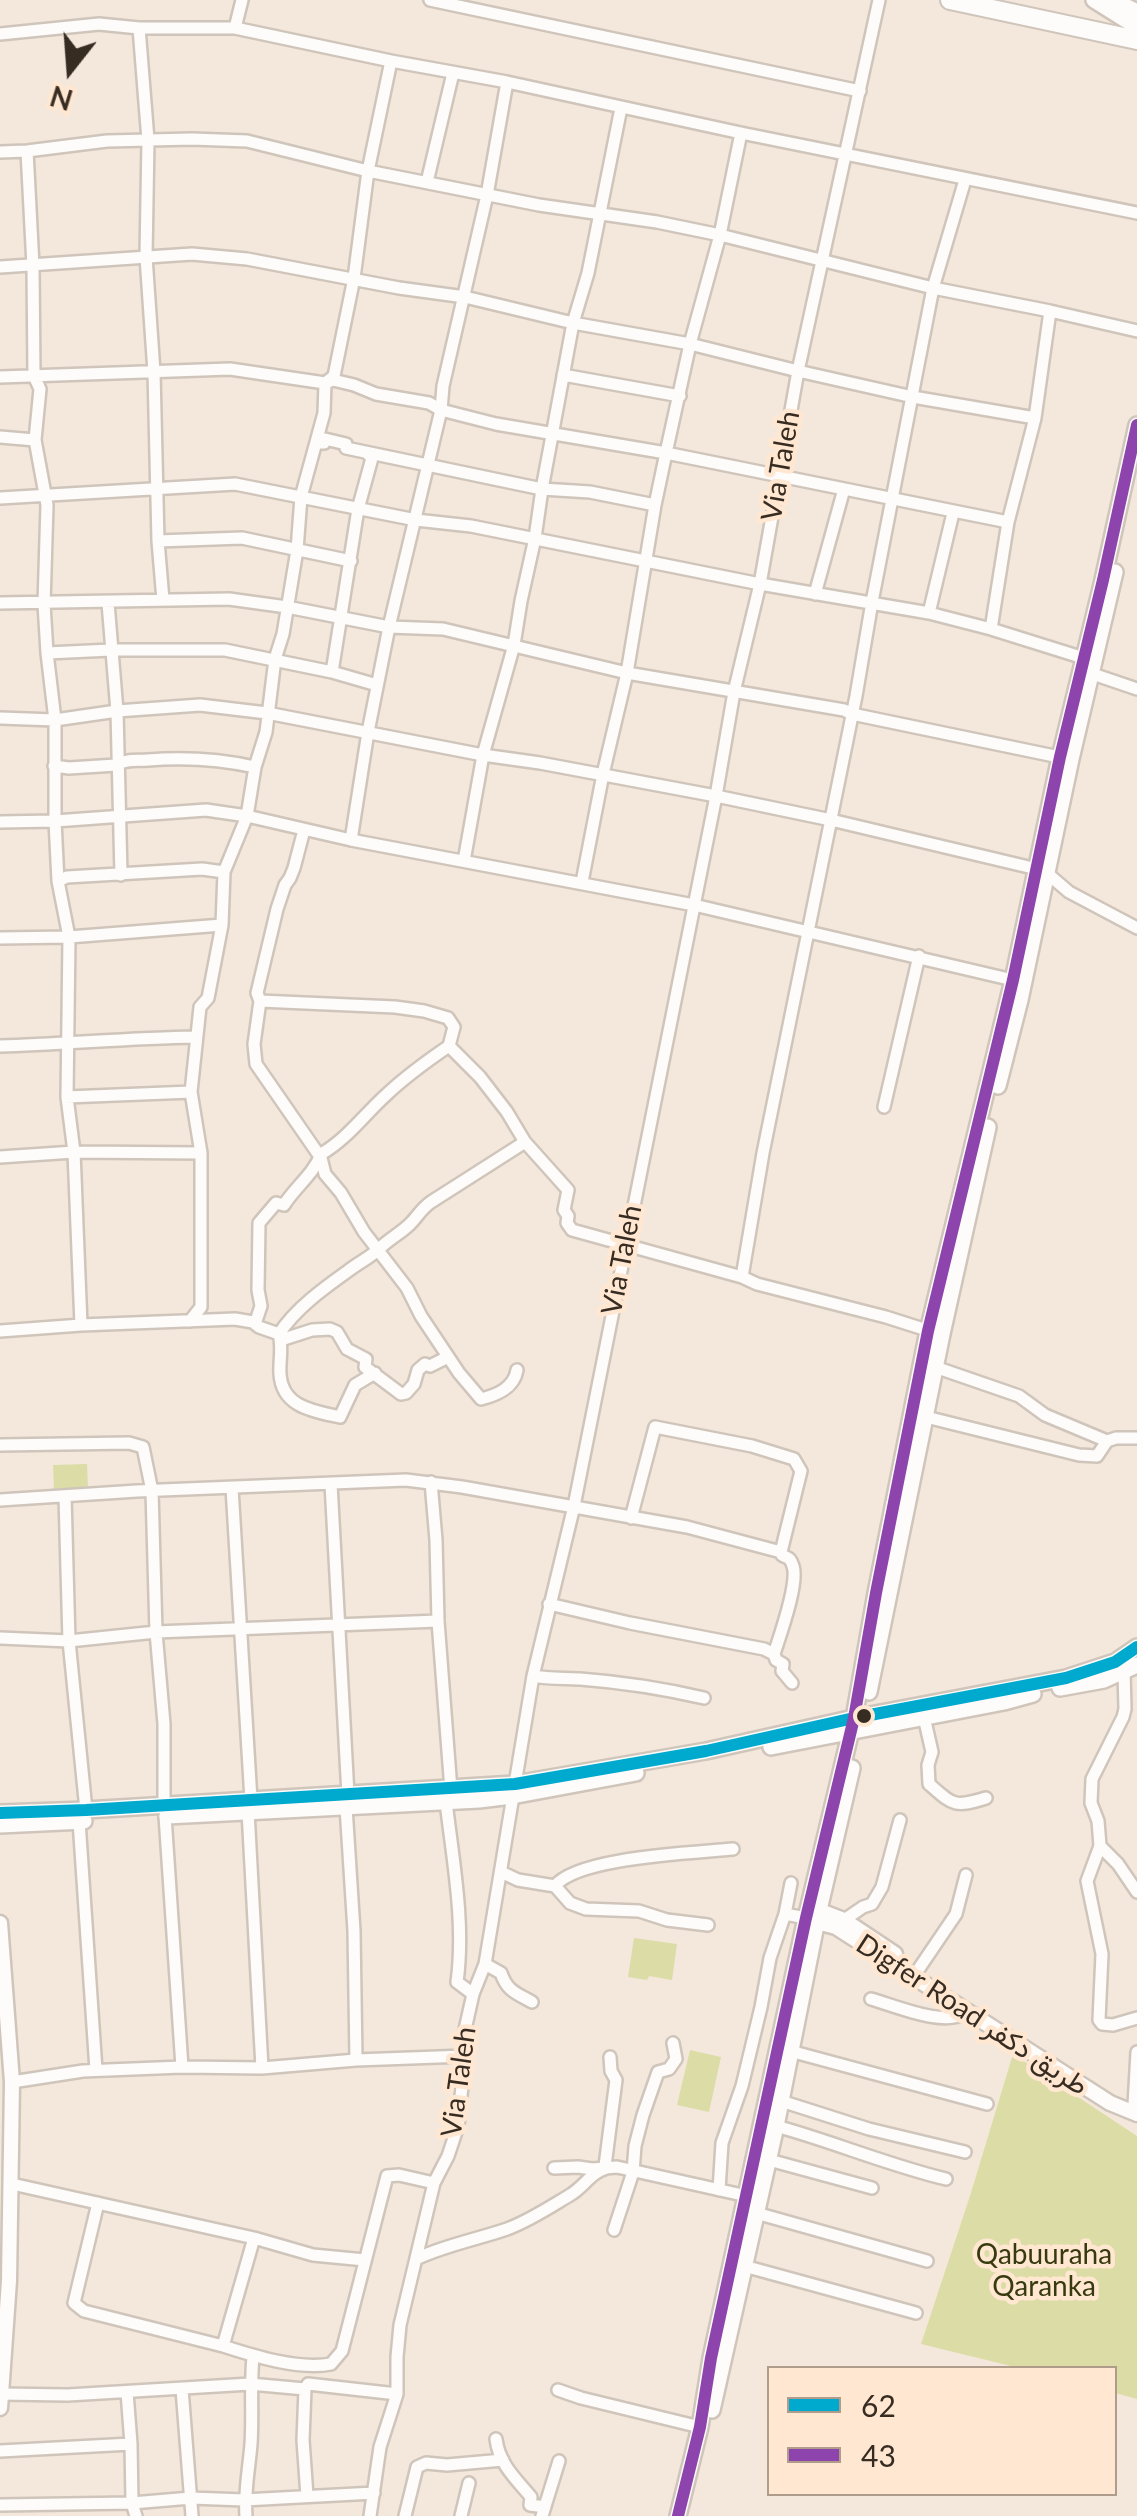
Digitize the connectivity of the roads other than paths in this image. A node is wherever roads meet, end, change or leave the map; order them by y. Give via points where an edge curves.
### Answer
1 (242, 0) edge
2 (430, 0) edge
3 (879, 0) edge
4 (950, 0) edge
5 (997, 0) edge
6 (1094, 0) edge
7 (1113, 0) edge
8 (1137, 12) edge
9 (1137, 27) edge
10 (139, 28) junction
11 (235, 28) junction
12 (0, 34) edge
13 (1137, 40) edge
14 (391, 61) junction
15 (452, 73) junction
16 (507, 82) junction
17 (860, 91) junction
18 (621, 108) junction
19 (741, 134) junction
20 (148, 140) junction
21 (0, 152) edge
22 (27, 152) junction
23 (844, 155) junction
24 (368, 172) junction
25 (965, 180) junction
26 (426, 182) junction
27 (487, 195) junction
28 (1137, 213) edge
29 (599, 214) junction
30 (720, 235) junction
31 (146, 257) junction
32 (823, 261) junction
33 (33, 266) junction
34 (0, 267) edge
35 (354, 278) junction
36 (933, 288) junction
37 (465, 297) junction
38 (1050, 311) junction
39 (574, 323) junction
40 (1137, 331) edge
41 (690, 344) junction
42 (798, 371) junction
43 (154, 372) junction
44 (34, 376) junction
45 (563, 376) junction
46 (0, 377) edge
47 (325, 383) junction
48 (680, 396) junction
49 (914, 397) junction
50 (441, 410) junction
51 (1034, 418) junction
52 (1137, 425) edge
53 (552, 435) junction
54 (0, 437) edge
55 (35, 440) junction
56 (316, 443) junction
57 (367, 453) junction
58 (666, 453) junction
59 (429, 464) junction
60 (1134, 474) edge
61 (780, 475) junction
62 (157, 488) junction
63 (542, 489) junction
64 (844, 489) junction
65 (45, 495) junction
66 (301, 496) junction
67 (0, 498) edge
68 (893, 500) junction
69 (654, 506) junction
70 (358, 509) junction
71 (953, 513) junction
72 (416, 520) junction
73 (1008, 522) junction
74 (536, 538) junction
75 (158, 540) junction
76 (296, 550) junction
77 (646, 561) junction
78 (351, 562) junction
79 (760, 584) junction
80 (816, 594) junction
81 (163, 600) junction
82 (872, 602) junction
83 (0, 603) edge
84 (108, 603) junction
85 (44, 604) junction
86 (287, 607) junction
87 (929, 613) junction
88 (340, 619) junction
89 (389, 627) junction
90 (991, 628) junction
91 (514, 645) junction
92 (111, 650) junction
93 (47, 654) junction
94 (274, 659) junction
95 (1089, 666) junction
96 (332, 672) junction
97 (627, 672) junction
98 (377, 685) junction
99 (1137, 689) edge
100 (734, 692) junction
101 (117, 711) junction
102 (267, 713) junction
103 (852, 714) junction
104 (0, 718) edge
105 (55, 720) junction
106 (368, 732) junction
107 (482, 756) junction
108 (1066, 758) junction
109 (116, 765) junction
110 (54, 766) junction
111 (255, 767) junction
112 (602, 774) junction
113 (716, 796) junction
114 (247, 816) junction
115 (118, 817) junction
116 (831, 820) junction
117 (0, 822) edge
118 (55, 822) junction
119 (304, 830) junction
120 (351, 840) junction
121 (464, 861) junction
122 (224, 872) junction
123 (1043, 872) junction
124 (121, 875) junction
125 (58, 882) junction
126 (582, 882) junction
127 (694, 905) junction
128 (222, 925) junction
129 (1137, 928) edge
130 (808, 931) junction
131 (69, 936) junction
132 (0, 938) edge
133 (919, 956) junction
134 (1013, 980) junction
135 (260, 1001) junction
136 (195, 1037) junction
137 (66, 1044) junction
138 (0, 1046) edge
139 (449, 1046) junction
140 (191, 1092) junction
141 (67, 1097) junction
142 (884, 1107) dead end
143 (525, 1142) junction
144 (74, 1152) junction
145 (201, 1153) junction
146 (0, 1158) edge
147 (321, 1158) junction
148 (624, 1246) junction
149 (379, 1250) junction
150 (742, 1277) junction
151 (190, 1322) junction
152 (255, 1324) junction
153 (81, 1325) junction
154 (0, 1331) edge
155 (935, 1332) junction
156 (280, 1337) junction
157 (448, 1357) junction
158 (935, 1367) junction
159 (517, 1370) dead end
160 (375, 1373) junction
161 (926, 1416) junction
162 (1137, 1438) edge
163 (1107, 1441) junction
164 (0, 1444) edge
165 (431, 1482) junction
166 (331, 1484) junction
167 (232, 1488) junction
168 (152, 1490) junction
169 (65, 1496) junction
170 (0, 1500) edge
171 (574, 1506) junction
172 (631, 1518) junction
173 (781, 1552) junction
174 (882, 1595) junction
175 (550, 1604) junction
176 (438, 1621) junction
177 (338, 1626) junction
178 (239, 1630) junction
179 (156, 1632) junction
180 (0, 1638) edge
181 (69, 1640) junction
182 (1137, 1648) edge
183 (774, 1654) junction
184 (1130, 1668) edge
185 (533, 1676) junction
186 (792, 1683) dead end
187 (704, 1698) dead end
188 (924, 1717) junction
189 (857, 1723) junction
190 (514, 1790) junction
191 (448, 1796) junction
192 (986, 1798) dead end
193 (347, 1801) junction
194 (249, 1806) junction
195 (164, 1810) junction
196 (0, 1813) edge
197 (82, 1816) junction
198 (900, 1820) dead end
199 (0, 1825) edge
200 (1100, 1846) junction
201 (733, 1848) dead end
202 (501, 1872) junction
203 (966, 1875) dead end
204 (791, 1883) dead end
205 (555, 1886) junction
206 (1137, 1892) edge
207 (784, 1914) junction
208 (812, 1914) junction
209 (844, 1920) junction
210 (0, 1923) edge
211 (708, 1925) dead end
212 (485, 1964) junction
213 (918, 1970) junction
214 (472, 1994) junction
215 (871, 2000) dead end
216 (532, 2002) dead end
217 (967, 2012) junction
218 (1137, 2018) edge
219 (673, 2044) dead end
220 (790, 2051) junction
221 (1137, 2052) edge
222 (465, 2056) junction
223 (610, 2057) dead end
224 (356, 2060) junction
225 (182, 2067) junction
226 (262, 2068) junction
227 (96, 2070) junction
228 (12, 2082) junction
229 (781, 2101) junction
230 (987, 2104) dead end
231 (1136, 2108) edge
232 (776, 2126) junction
233 (965, 2152) dead end
234 (769, 2160) junction
235 (554, 2168) dead end
236 (607, 2168) junction
237 (633, 2172) junction
238 (946, 2179) dead end
239 (434, 2183) junction
240 (12, 2184) junction
241 (872, 2188) dead end
242 (719, 2190) junction
243 (747, 2196) junction
244 (98, 2203) junction
245 (756, 2213) junction
246 (6, 2214) edge
247 (614, 2230) dead end
248 (254, 2238) junction
249 (418, 2258) junction
250 (366, 2260) junction
251 (927, 2261) dead end
252 (744, 2266) junction
253 (916, 2313) dead end
254 (223, 2346) junction
255 (253, 2357) junction
256 (311, 2364) junction
257 (250, 2384) junction
258 (306, 2386) junction
259 (182, 2389) junction
260 (558, 2390) dead end
261 (127, 2392) junction
262 (397, 2394) junction
263 (0, 2399) edge
264 (700, 2427) junction
265 (496, 2439) dead end
266 (132, 2444) junction
267 (0, 2452) edge
268 (503, 2460) junction
269 (559, 2460) dead end
270 (469, 2483) dead end
271 (374, 2493) junction
272 (307, 2496) junction
273 (190, 2498) junction
274 (244, 2500) junction
275 (132, 2502) junction
276 (0, 2505) edge
277 (544, 2512) edge
278 (136, 2516) edge
279 (192, 2516) edge
280 (246, 2516) edge
281 (370, 2516) edge
282 (405, 2516) edge
283 (461, 2516) edge
284 (678, 2516) edge
285 (688, 2516) edge

1 - 11 street
2 - 17 street
3 - 17 street, Via Taleh
4 - 13 highway
5 - 9 highway
6 - 9 main road
7 - 8 main road
10 - 11 street
10 - 12 street via 99,24
10 - 20 street
11 - 14 street
14 - 15 street
14 - 24 street
15 - 16 street
15 - 26 street
16 - 18 street
16 - 27 street
17 - 23 street, Via Taleh
18 - 19 street
18 - 29 street
19 - 23 street
19 - 30 street
20 - 22 street
20 - 24 street via 247,141
20 - 31 street
21 - 22 street
22 - 33 street
23 - 25 street
23 - 32 street, Via Taleh
24 - 26 street
24 - 35 street
25 - 28 street
25 - 36 street
26 - 27 street
27 - 29 street
27 - 37 street
29 - 30 street
29 - 39 street
30 - 32 street
30 - 41 street
31 - 33 street
31 - 35 street via 246,259
31 - 43 street
32 - 36 street
32 - 42 street, Via Taleh
33 - 34 street
33 - 44 street
35 - 37 street
35 - 47 street via 334,376
36 - 38 street
36 - 49 street
37 - 39 street
37 - 50 street
38 - 40 street
38 - 51 street
39 - 41 street
39 - 45 street
41 - 42 street
41 - 48 street
42 - 49 street
42 - 61 street, Via Taleh
43 - 44 street
43 - 47 street via 230,369
43 - 62 street
44 - 46 street
44 - 55 street via 40,390
45 - 48 street
45 - 53 street
47 - 50 street via 339,381
47 - 56 street
48 - 58 street
49 - 51 street
49 - 68 street
50 - 53 street
50 - 59 street
51 - 73 street
52 - 60 main road
53 - 58 street
53 - 63 street
54 - 55 street
55 - 65 street
56 - 57 street via 325,438
56 - 66 street
57 - 59 street
57 - 70 street via 372,458
58 - 61 street
58 - 69 street
59 - 63 street
59 - 72 street
60 - 95 main road
61 - 64 street
61 - 79 street, Via Taleh
62 - 65 street
62 - 66 street via 236,484
62 - 75 street
63 - 69 street
63 - 74 street
64 - 68 street
64 - 80 street
65 - 67 street
65 - 85 street
66 - 70 street
66 - 76 street
68 - 71 street
68 - 82 street
69 - 77 street
70 - 72 street
70 - 78 street
71 - 73 street
71 - 87 street
72 - 74 street
72 - 89 street
73 - 90 street
74 - 77 street
74 - 91 street
75 - 76 street via 242,538
75 - 81 street
76 - 78 street
76 - 86 street
77 - 79 street
77 - 97 street
78 - 88 street
79 - 80 street
79 - 100 street, Via Taleh
80 - 82 street
81 - 84 street
81 - 86 street
82 - 87 street
82 - 103 street
83 - 85 street
84 - 85 street
84 - 92 street
85 - 93 street
86 - 88 street
86 - 94 street
87 - 90 street
88 - 89 street
88 - 96 street
89 - 91 street via 443,629
89 - 98 street
90 - 95 street
91 - 97 street
91 - 107 street
92 - 93 street
92 - 94 street via 226,650
92 - 101 street
93 - 105 street
94 - 96 street
94 - 102 street
95 - 99 street
95 - 108 main road
96 - 98 street
97 - 100 street
97 - 112 street
98 - 106 street
100 - 103 street
100 - 113 street, Via Taleh
101 - 102 street via 200,705
101 - 105 street
101 - 109 street
102 - 106 street
102 - 111 street
103 - 108 street
103 - 116 street
104 - 105 street
105 - 110 street
106 - 107 street
106 - 120 street
107 - 112 street
107 - 121 street
108 - 123 main road
109 - 110 street
109 - 111 street via 162,758
109 - 115 street
110 - 118 street
111 - 114 street
112 - 113 street
112 - 126 street
113 - 116 street
113 - 127 street, Via Taleh
114 - 115 street via 206,810
114 - 119 street
114 - 122 street
115 - 118 street
115 - 124 street
116 - 123 street
116 - 130 street
117 - 118 street
118 - 125 street
119 - 120 street
119 - 135 street via 278,908
120 - 121 street
121 - 126 street
122 - 124 street
122 - 128 street
123 - 129 street
123 - 134 main road
123 - 155 main road
124 - 125 street
125 - 131 street
126 - 127 street
127 - 130 street
127 - 148 street, Via Taleh
128 - 131 street
128 - 136 street
130 - 133 street
130 - 150 street
131 - 132 street
131 - 137 street
133 - 134 street
133 - 142 street
134 - 155 main road
135 - 139 street via 424,1011 448,1018 454,1027
135 - 147 street via 256,1064
136 - 137 street
136 - 140 street
137 - 138 street
137 - 141 street
139 - 143 street
139 - 147 street via 407,1076
140 - 141 street
140 - 145 street
141 - 144 street
143 - 148 street via 568,1190 564,1210 572,1230
143 - 149 street via 431,1202
144 - 145 street
144 - 146 street
144 - 153 street
145 - 151 street via 201,1308
147 - 149 street via 324,1174
147 - 152 street via 284,1205 276,1204 259,1223 261,1306
148 - 150 street
148 - 171 street, Via Taleh
149 - 156 street via 286,1324
149 - 157 street
150 - 155 street
151 - 152 street
151 - 153 street
152 - 156 street
153 - 154 street
155 - 158 main road
155 - 174 main road
156 - 160 street via 338,1332
156 - 160 street via 284,1394 294,1403 340,1417 355,1385
157 - 159 street via 481,1399 504,1390
157 - 160 street via 418,1370 406,1394
158 - 161 main road
158 - 163 street via 1019,1396 1045,1416
161 - 163 street via 1079,1455 1097,1456
161 - 174 main road
162 - 163 street
164 - 168 street via 134,1444 143,1447
165 - 166 street
165 - 171 street
165 - 176 street
166 - 167 street
166 - 177 street
167 - 168 street
167 - 178 street
168 - 169 street
168 - 179 street
169 - 170 street
169 - 181 street
171 - 172 street
171 - 175 street, Via Taleh
172 - 173 street
172 - 173 street via 655,1427 752,1446 794,1459 800,1471
173 - 183 street via 795,1569
174 - 189 main road
175 - 183 street
175 - 185 street, Via Taleh
176 - 177 street
176 - 191 street
177 - 178 street
177 - 193 street
178 - 179 street
178 - 194 street
179 - 181 street
179 - 195 street
180 - 181 street
181 - 197 street
182 - 189 main road via 1066,1678
183 - 186 street
184 - 188 main road via 1104,1680
184 - 200 street via 1123,1717 1092,1780
185 - 187 street
185 - 190 street, Via Taleh
188 - 189 main road
188 - 192 street via 932,1752 929,1784 950,1802
189 - 190 main road
189 - 208 main road
190 - 191 main road
190 - 202 street, Via Taleh
191 - 193 main road
191 - 214 street via 458,1899 456,1982
193 - 194 main road
193 - 224 street
194 - 195 main road
194 - 226 street
195 - 197 main road
195 - 225 street
196 - 197 main road
197 - 199 main road
197 - 227 street
198 - 209 street via 882,1887 872,1904
200 - 206 street
200 - 218 street via 1087,1881 1102,1954 1100,2020 1113,2026
201 - 205 street via 611,1862 562,1877
202 - 205 street
202 - 212 street, Via Taleh
203 - 213 street via 956,1914
204 - 207 street
205 - 211 street via 570,1903 586,1908
207 - 208 street
207 - 242 street via 722,2143
208 - 209 street, Digfer Road طريق دكفر
208 - 217 street, Digfer Road طريق دكفر
208 - 220 main road
208 - 243 main road
209 - 213 street, Digfer Road طريق دكفر
210 - 228 street
212 - 214 street, Via Taleh
212 - 216 street
213 - 231 street, Digfer Road طريق دكفر
214 - 222 street, Via Taleh
215 - 217 street via 944,2019
217 - 231 street, Digfer Road طريق دكفر via 1110,2103
219 - 237 street via 676,2059 658,2072 643,2115
220 - 229 main road
220 - 230 street
221 - 231 street
222 - 224 street
222 - 239 street, Via Taleh via 458,2126
223 - 236 street via 616,2080
224 - 226 street
225 - 226 street
225 - 227 street
227 - 228 street
228 - 240 street
229 - 232 main road
229 - 233 street
232 - 234 main road
232 - 238 street
234 - 241 street
234 - 245 main road
235 - 236 street
236 - 237 street
236 - 249 street via 513,2227
237 - 242 street
237 - 247 street
239 - 249 street, Via Taleh
239 - 250 street via 386,2176
240 - 244 street
240 - 246 street
242 - 243 street
243 - 264 main road
244 - 248 street
244 - 254 street via 74,2304
245 - 251 street
245 - 252 main road
246 - 263 street
248 - 250 street via 313,2255
248 - 254 street
249 - 262 street, Via Taleh via 400,2326
250 - 256 street via 342,2351 331,2364
252 - 253 street
252 - 285 main road
254 - 255 street
255 - 256 street
255 - 257 street
256 - 258 street
257 - 258 street
257 - 259 street
257 - 274 street
258 - 262 street
258 - 272 street
259 - 261 street
259 - 273 street
260 - 264 street
261 - 263 street
261 - 266 street
262 - 271 street, Via Taleh
264 - 284 main road
265 - 268 street
266 - 267 street
266 - 275 street
268 - 277 street via 530,2505
268 - 282 street via 416,2466
269 - 277 street
270 - 283 street
271 - 272 street
271 - 281 street, Via Taleh
272 - 274 street
273 - 274 street
273 - 275 street
273 - 279 street
274 - 280 street
275 - 276 street
275 - 278 street

